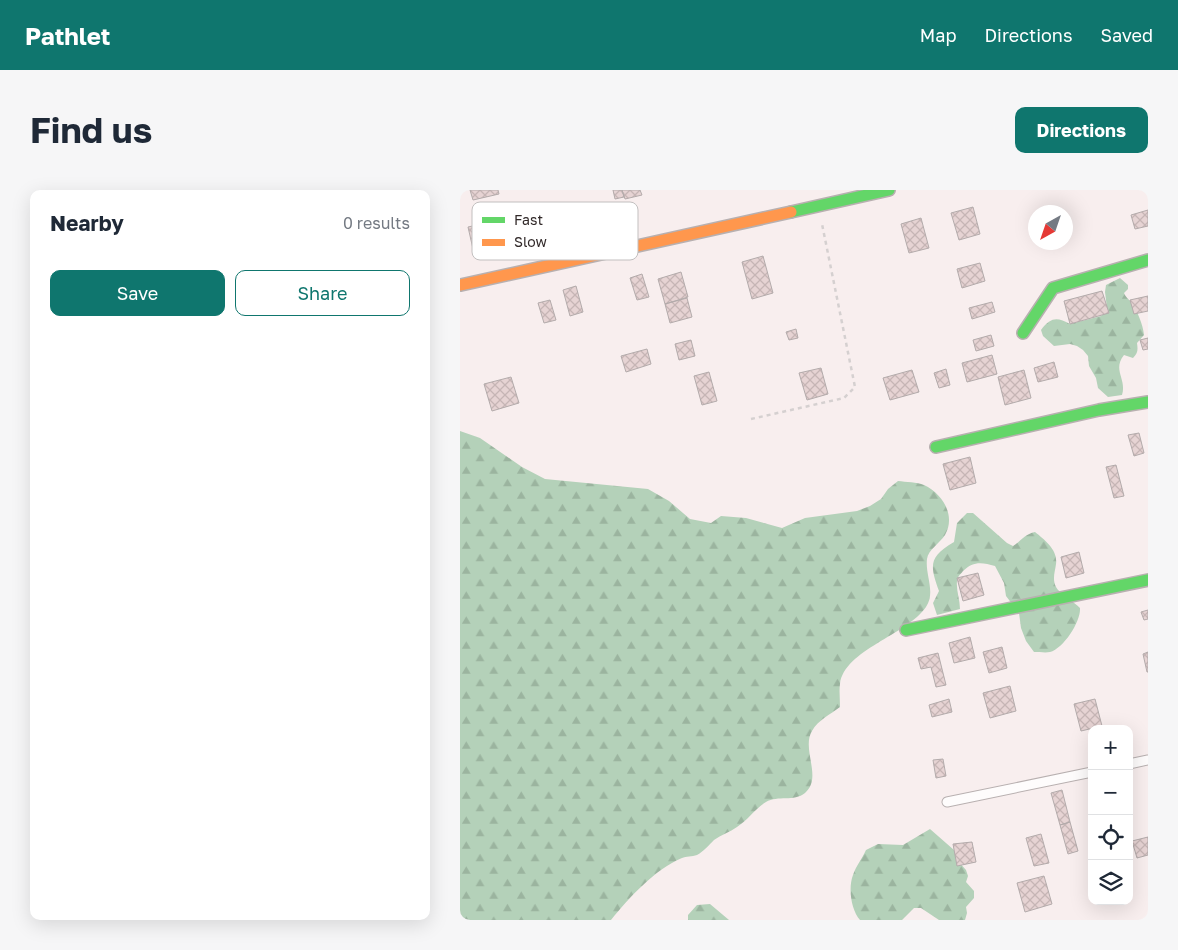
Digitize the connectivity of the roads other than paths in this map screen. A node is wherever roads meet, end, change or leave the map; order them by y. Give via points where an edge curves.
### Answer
1 (889, 190) edge
2 (638, 246) edge
3 (575, 260) edge
4 (1148, 260) edge
5 (462, 285) dead end
6 (1023, 334) dead end
7 (1148, 402) edge
8 (936, 447) dead end
9 (1148, 580) edge
10 (906, 630) dead end
11 (1148, 760) edge
12 (1133, 763) edge
13 (1088, 773) edge
14 (946, 802) dead end

1 - 2 street
3 - 5 street
4 - 6 street via 1053,288
7 - 8 street
9 - 10 street
11 - 12 lane
13 - 14 lane

